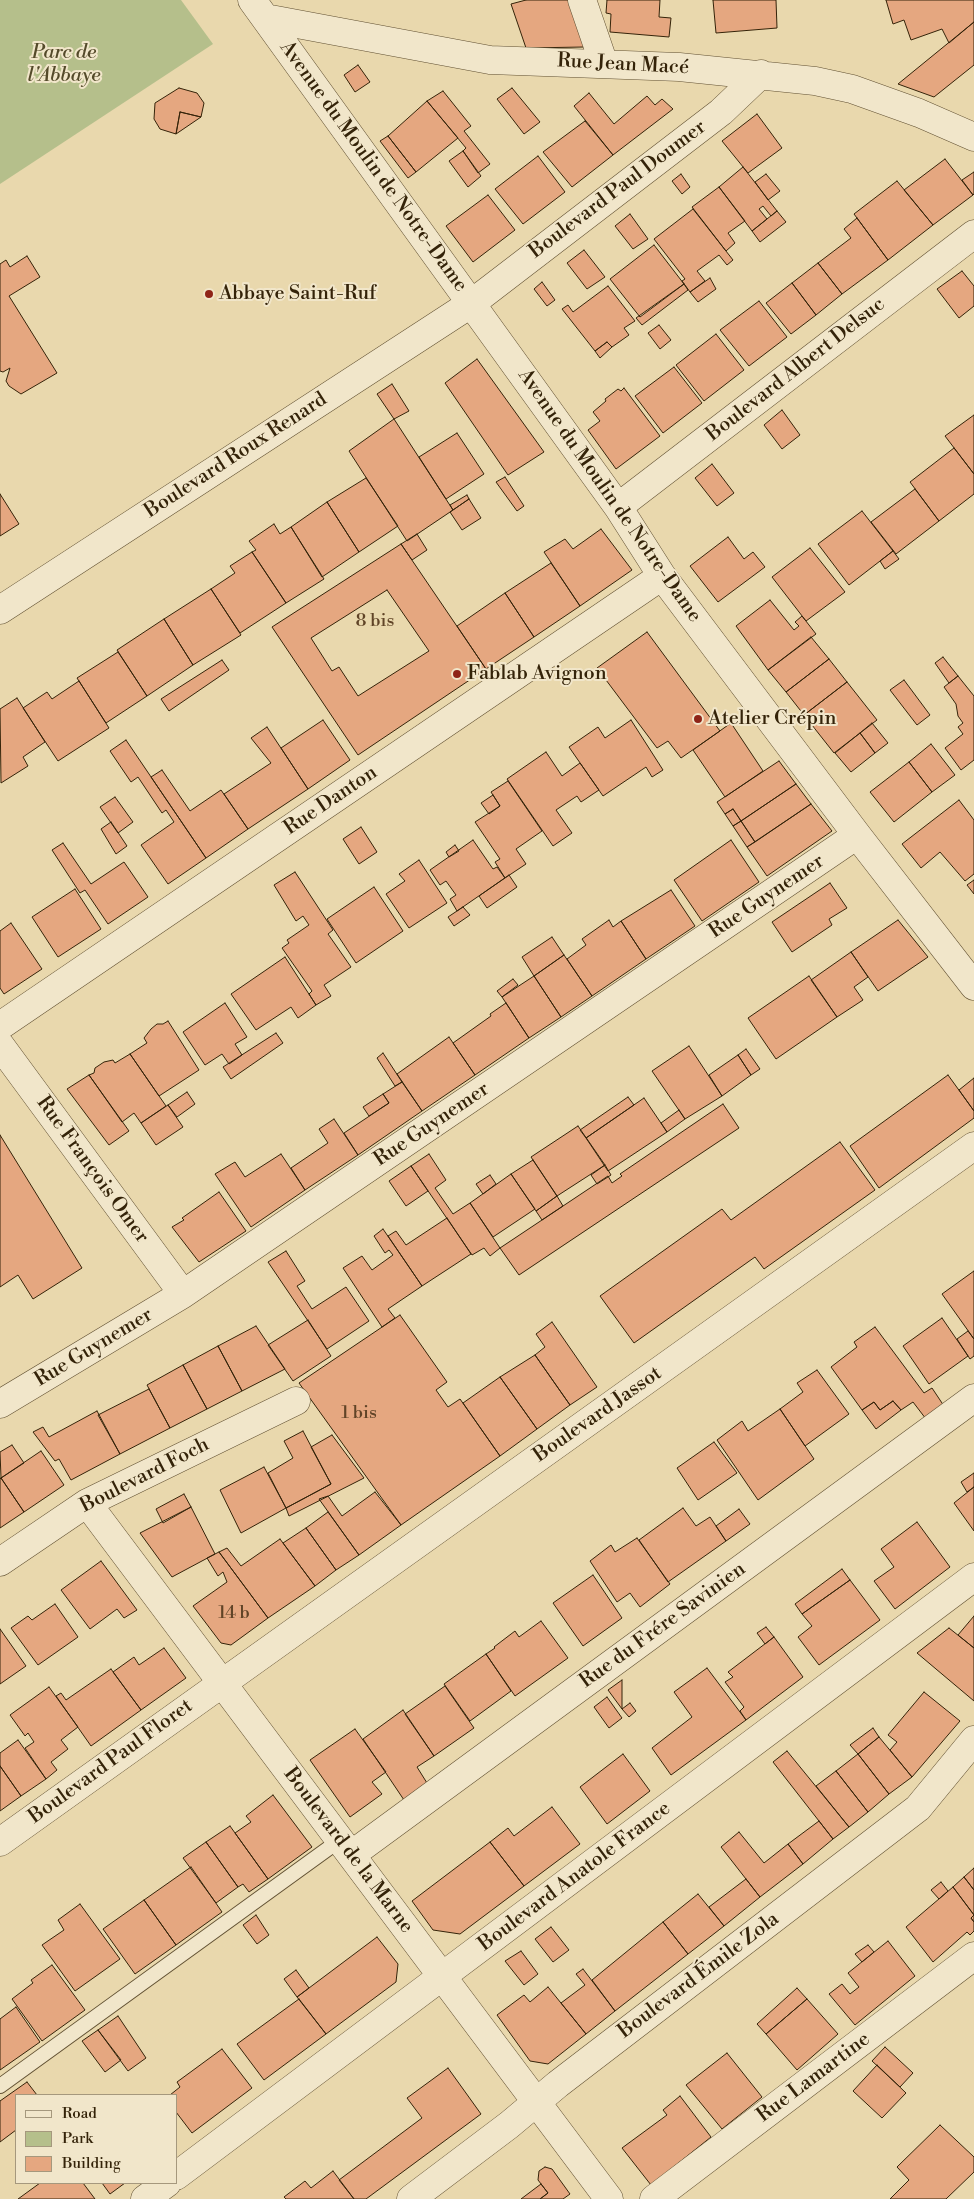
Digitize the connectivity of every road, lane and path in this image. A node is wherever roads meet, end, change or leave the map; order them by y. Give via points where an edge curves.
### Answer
1 (582, 0) edge
2 (258, 9) edge
3 (604, 64) junction
4 (760, 74) junction
5 (974, 137) edge
6 (974, 234) edge
7 (472, 303) junction
8 (618, 507) junction
9 (662, 576) junction
10 (0, 610) edge
11 (857, 835) junction
12 (974, 986) edge
13 (0, 1026) edge
14 (0, 1045) edge
15 (974, 1146) edge
16 (183, 1294) junction
17 (974, 1398) edge
18 (296, 1401) dead end
19 (0, 1404) edge
20 (87, 1503) junction
21 (0, 1562) edge
22 (974, 1577) edge
23 (222, 1683) junction
24 (974, 1740) edge
25 (0, 1842) edge
26 (346, 1848) junction
27 (974, 1956) edge
28 (442, 1977) junction
29 (0, 2086) edge
30 (536, 2102) junction
31 (178, 2175) edge
32 (166, 2184) edge
33 (145, 2199) edge
34 (411, 2199) edge
35 (609, 2199) edge
36 (654, 2199) edge

1 - 3 street
2 - 3 street, Rue Jean Macé via 490,60
2 - 7 street, Avenue du Moulin de Notre-Dame
3 - 4 street, Rue Jean Macé
4 - 5 street, Rue Jean Macé via 814,80 852,89
4 - 7 street, Boulevard Paul Doumer via 721,112
6 - 8 street, Boulevard Albert Delsuc
7 - 8 street, Avenue du Moulin de Notre-Dame
7 - 10 street, Boulevard Roux Renard
8 - 9 street, Avenue du Moulin de Notre-Dame
9 - 11 street, Avenue du Moulin de Notre-Dame
9 - 13 street, Rue Danton
11 - 12 street, Avenue du Moulin de Notre-Dame
11 - 16 street, Rue Guynemer
14 - 16 street, Rue François Omer
15 - 23 street, Boulevard Jassot
16 - 19 street, Rue Guynemer
17 - 26 street, Rue du Frére Savinien
18 - 20 street, Boulevard Foch
20 - 21 street, Boulevard Foch
20 - 23 street, Boulevard de la Marne
22 - 28 street, Boulevard Anatole France
23 - 25 street, Boulevard Paul Floret
23 - 26 street, Boulevard de la Marne
24 - 30 street, Boulevard Émile Zola via 918,1808
26 - 28 street, Boulevard de la Marne
26 - 29 lane
27 - 36 street, Rue Lamartine
28 - 30 street, Boulevard de la Marne
28 - 31 street, Boulevard Anatole France
30 - 34 street, Boulevard Émile Zola
30 - 35 street, Boulevard de la Marne
32 - 33 street

